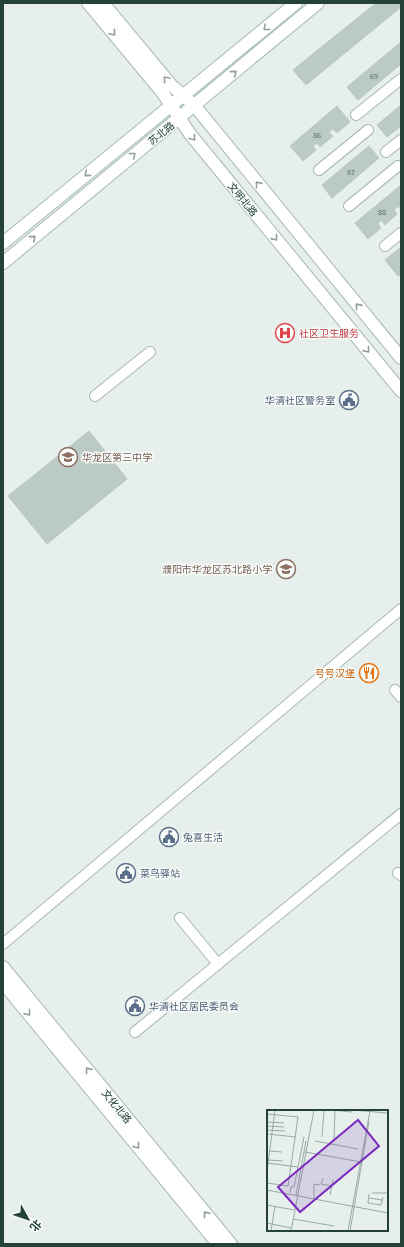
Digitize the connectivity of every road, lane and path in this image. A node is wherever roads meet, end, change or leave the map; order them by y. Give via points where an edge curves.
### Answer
1 (88, 3) edge
2 (103, 3) edge
3 (296, 3) edge
4 (318, 3) edge
5 (401, 79) edge
6 (183, 96) junction
7 (194, 105) junction
8 (171, 106) junction
9 (356, 115) dead end
10 (180, 118) junction
11 (368, 130) dead end
12 (401, 140) edge
13 (386, 152) dead end
14 (398, 166) dead end
15 (319, 170) dead end
16 (349, 206) dead end
17 (401, 233) edge
18 (3, 243) edge
19 (385, 246) dead end
20 (3, 263) edge
21 (150, 352) dead end
22 (401, 358) edge
23 (401, 391) edge
24 (94, 396) dead end
25 (401, 609) edge
26 (401, 814) edge
27 (180, 918) dead end
28 (3, 944) edge
29 (218, 964) junction
30 (3, 967) edge
31 (3, 983) edge
32 (135, 1032) dead end
33 (218, 1244) edge
34 (231, 1244) edge

1 -> 8 street, 文明北路
6 -> 2 street
3 -> 6 street, 苏北路
7 -> 4 street, 苏北路
5 - 9 street
6 - 7 street
6 - 8 street, 苏北路
7 - 10 street, 苏北路
22 -> 7 street
8 - 10 street, 文明北路
8 -> 18 street, 苏北路
20 -> 10 street, 苏北路
10 -> 23 street, 文明北路 via 190,134
11 - 15 street
12 - 13 street
14 - 16 street
17 - 19 street
21 - 24 street
25 - 28 street
26 - 29 street
27 - 29 street
29 - 32 street
34 -> 30 street, 文化北路
31 -> 33 street, 文化北路

